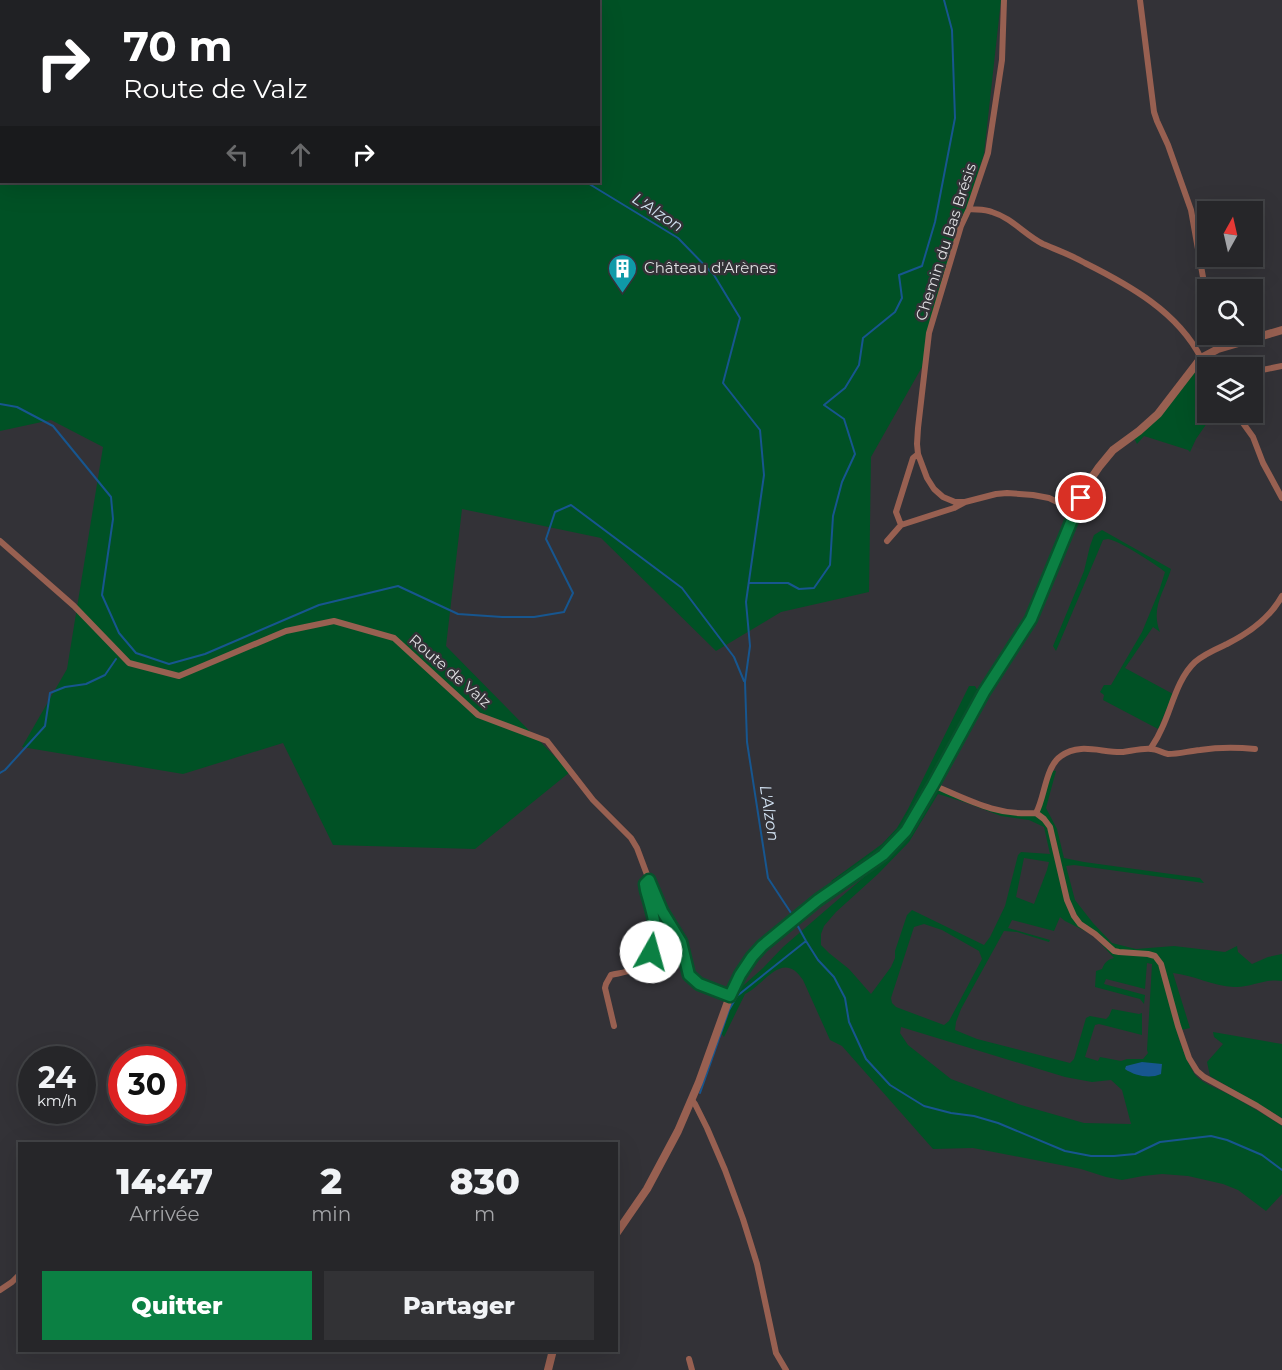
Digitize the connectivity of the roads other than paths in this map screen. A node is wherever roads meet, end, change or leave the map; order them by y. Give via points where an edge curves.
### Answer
1 (1004, 0) edge
2 (1140, 0) edge
3 (969, 209) junction
4 (1203, 279) edge
5 (1282, 330) edge
6 (1217, 345) edge
7 (1218, 349) junction
8 (1198, 357) edge
9 (1204, 357) edge
10 (1197, 363) edge
11 (1282, 366) edge
12 (1263, 370) edge
13 (1243, 423) edge
14 (918, 454) junction
15 (1282, 498) edge
16 (965, 502) junction
17 (1076, 511) junction
18 (901, 525) junction
19 (0, 541) edge
20 (886, 541) dead end
21 (1282, 596) edge
22 (1151, 748) junction
23 (1255, 749) dead end
24 (933, 785) junction
25 (1036, 813) junction
26 (649, 880) junction
27 (730, 996) junction
28 (614, 1026) dead end
29 (692, 1100) junction
30 (1282, 1122) edge
31 (618, 1231) edge
32 (18, 1276) edge
33 (0, 1290) edge
34 (552, 1352) edge
35 (689, 1359) dead end
36 (548, 1370) edge
37 (692, 1370) edge
38 (786, 1370) edge

1 - 3 street, Chemin du Bas Brésis via 1002,60 988,153
2 - 4 street via 1157,121 1191,210
3 - 8 street via 1004,217 1040,242 1144,296 1179,325
3 - 14 street, Chemin du Bas Brésis via 929,333
5 - 7 street
6 - 7 street
7 - 9 street
10 - 17 street via 1158,414 1098,467
11 - 12 street
13 - 15 street
14 - 16 street, Chemin du Bas Brésis via 934,489 943,497
14 - 18 street via 913,458 896,512
16 - 17 street via 996,494 1033,495
16 - 18 street
17 - 24 street via 1031,619 984,692
18 - 20 street
19 - 26 street, Route de Valz via 74,606 129,663 179,676 286,631 334,621 394,638 478,715 547,741 593,800 631,838
21 - 22 street via 1249,631 1187,670
22 - 23 street via 1170,754 1220,747
22 - 25 street via 1121,752 1082,748 1061,755 1055,760
24 - 25 street via 990,809
24 - 27 street via 906,831 883,855 818,900 762,946
25 - 30 street via 1050,827 1066,900 1080,924 1114,951 1148,954 1161,964 1178,1026 1197,1071
26 - 27 street, Route de Valz via 681,942 689,975 699,984
26 - 28 street via 645,884 655,926 655,945 641,964 611,975 608,980 605,988
27 - 29 street
29 - 31 street via 660,1166
29 - 38 street via 743,1219 776,1353
32 - 33 street
34 - 36 street
35 - 37 street

